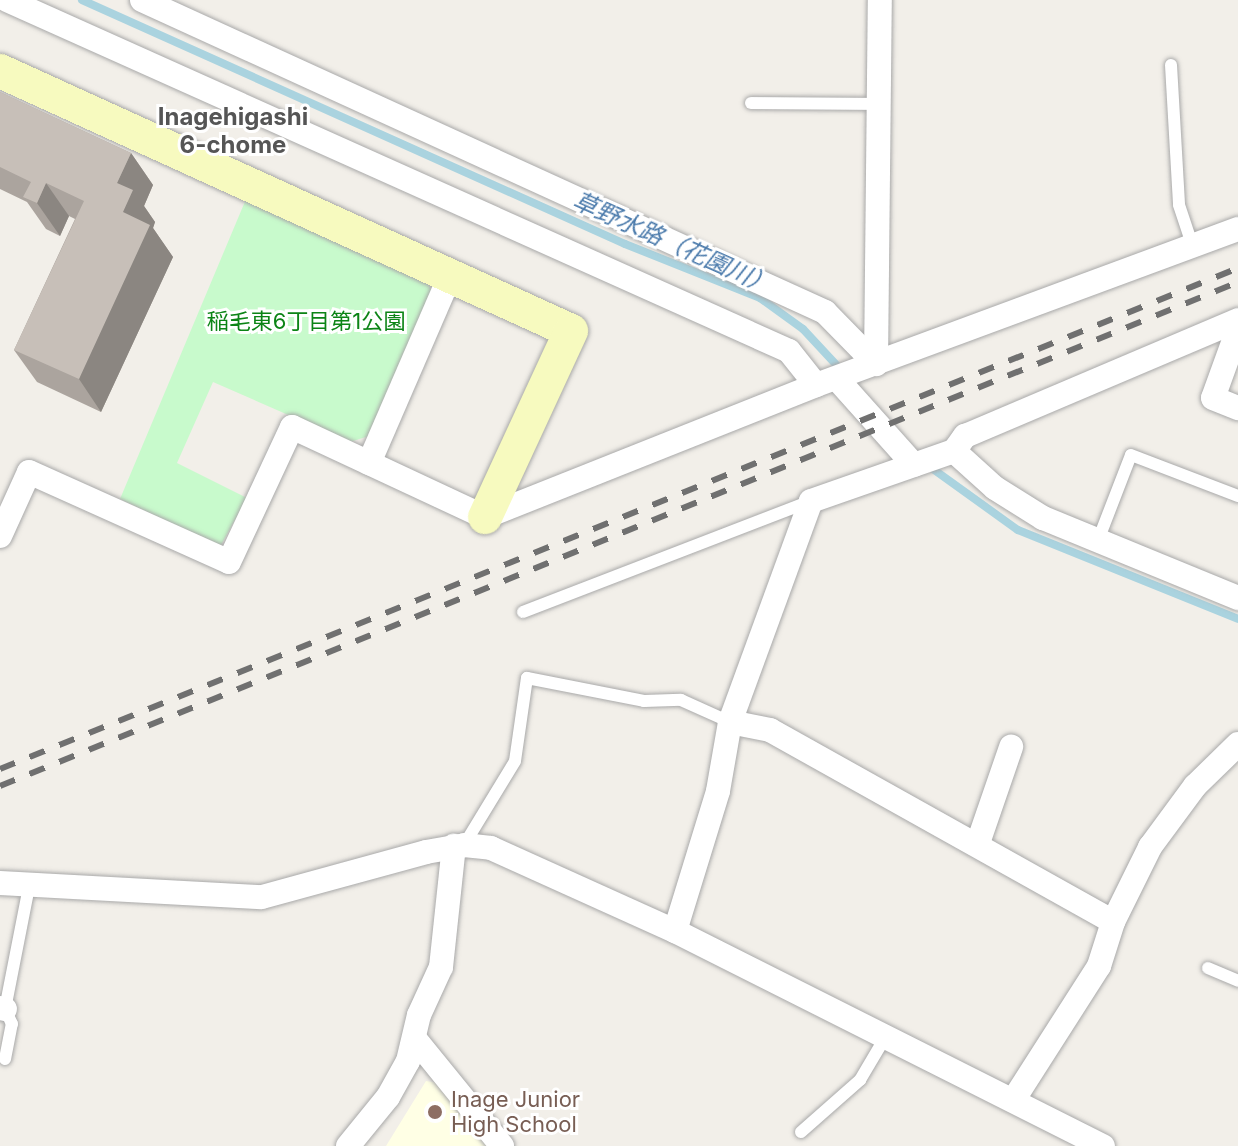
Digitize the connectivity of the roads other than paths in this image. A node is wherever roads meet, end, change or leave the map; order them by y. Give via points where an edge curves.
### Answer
1 (7, 0) edge
2 (142, 0) edge
3 (880, 0) edge
4 (1171, 65) dead end
5 (0, 71) edge
6 (751, 103) dead end
7 (879, 104) junction
8 (1238, 229) edge
9 (1193, 247) junction
10 (450, 276) junction
11 (1238, 320) edge
12 (1238, 329) edge
13 (876, 364) junction
14 (827, 382) junction
15 (1238, 408) edge
16 (954, 451) junction
17 (369, 463) junction
18 (914, 465) junction
19 (1238, 496) edge
20 (811, 501) junction
21 (485, 517) junction
22 (0, 536) edge
23 (1096, 544) junction
24 (1238, 598) edge
25 (523, 612) dead end
26 (730, 722) junction
27 (1238, 744) edge
28 (1011, 747) dead end
29 (978, 843) junction
30 (459, 846) junction
31 (0, 883) edge
32 (29, 887) junction
33 (1113, 922) junction
34 (675, 931) junction
35 (1208, 968) dead end
36 (1238, 981) edge
37 (2, 1009) edge
38 (886, 1036) junction
39 (415, 1039) junction
40 (5, 1059) dead end
41 (1014, 1099) junction
42 (801, 1132) dead end
43 (348, 1146) edge
44 (502, 1146) edge
45 (1103, 1146) edge

1 - 14 street via 789,351
2 - 13 street via 825,312
3 - 7 street
4 - 9 lane via 1179,205
5 - 10 street
6 - 7 lane
7 - 13 street
8 - 9 street
9 - 13 street
10 - 17 street
10 - 21 street via 571,331
11 - 16 street via 965,436
12 - 15 street via 1213,398
13 - 14 street
14 - 18 street
14 - 21 street
16 - 18 street
16 - 23 street via 995,488
17 - 21 street
17 - 22 street via 292,427 229,562 29,472
18 - 20 street
19 - 23 lane via 1131,455
20 - 25 lane
20 - 26 street
23 - 24 street
26 - 29 street via 770,730
26 - 30 lane via 681,700 644,701 527,678 520,748
26 - 34 street via 718,791
27 - 33 street via 1195,786 1150,847
28 - 29 street
29 - 33 street
30 - 32 street via 262,897
30 - 34 street via 491,848
30 - 39 street via 441,967 419,1015
31 - 32 street
32 - 37 lane
33 - 41 street via 1099,966
34 - 38 street
35 - 36 lane
37 - 40 lane via 12,1024
38 - 41 street
38 - 42 lane via 860,1080
39 - 43 street via 388,1097
39 - 44 street
41 - 45 street

